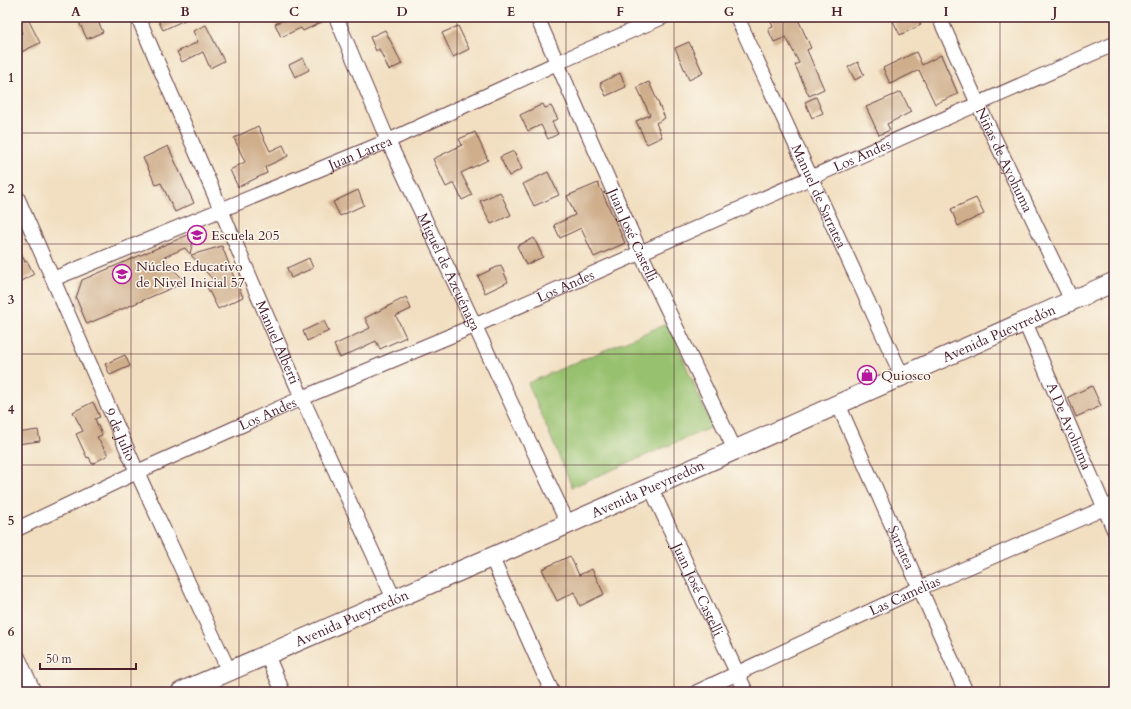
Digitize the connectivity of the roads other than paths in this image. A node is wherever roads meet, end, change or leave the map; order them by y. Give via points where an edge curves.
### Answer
1 (138, 17) edge
2 (336, 17) edge
3 (537, 17) edge
4 (662, 17) edge
5 (737, 17) edge
6 (939, 17) edge
7 (1114, 44) edge
8 (557, 63) junction
9 (978, 104) junction
10 (388, 141) junction
11 (811, 176) junction
12 (17, 197) edge
13 (220, 210) junction
14 (640, 252) junction
15 (54, 280) junction
16 (1114, 282) edge
17 (1072, 301) junction
18 (1025, 322) junction
19 (474, 326) junction
20 (902, 376) junction
21 (302, 398) junction
22 (838, 404) junction
23 (735, 450) junction
24 (137, 472) junction
25 (650, 486) junction
26 (1109, 506) edge
27 (568, 524) junction
28 (17, 529) edge
29 (1114, 530) edge
30 (491, 556) junction
31 (920, 588) junction
32 (394, 599) junction
33 (17, 654) edge
34 (267, 655) junction
35 (229, 671) junction
36 (738, 674) junction
37 (34, 692) edge
38 (181, 692) edge
39 (283, 692) edge
40 (552, 692) edge
41 (697, 692) edge
42 (746, 692) edge
43 (966, 692) edge

1 - 13 street, Manuel Alberti
2 - 10 street, Miguel de Azcuénaga
3 - 8 street, Juan José Castelli
4 - 8 street, Juan Larrea
5 - 11 street, Manuel de Sarratea
6 - 9 street, Niñas de Ayohuma
7 - 9 street, Los Andes
8 - 10 street, Juan Larrea
8 - 14 street, Juan José Castelli
9 - 11 street, Los Andes
9 - 17 street, Niñas de Ayohuma
10 - 13 street, Juan Larrea
10 - 19 street, Miguel de Azcuénaga
11 - 14 street, Los Andes
11 - 20 street, Manuel de Sarratea
12 - 15 street, 9 de Julio
13 - 15 street, Juan Larrea
13 - 21 street, Manuel Alberti
14 - 19 street, Los Andes
14 - 23 street, Juan José Castelli
15 - 24 street, 9 de Julio
16 - 17 main road, Avenida Pueyrredón
17 - 18 main road, Avenida Pueyrredón
18 - 20 main road, Avenida Pueyrredón
18 - 26 street, A De Ayohuma
19 - 21 street, Los Andes
19 - 27 street, Miguel de Azcuénaga
20 - 22 main road, Avenida Pueyrredón
21 - 24 street, Los Andes
21 - 32 street, Manuel Alberti
22 - 23 main road, Avenida Pueyrredón
22 - 31 street, Sarratea
23 - 25 main road, Avenida Pueyrredón
24 - 28 street, Los Andes
24 - 35 street, 9 de Julio
25 - 27 main road, Avenida Pueyrredón
25 - 36 street, Juan José Castelli
26 - 29 street, A De Ayohuma
26 - 31 street, Las Camelias
27 - 30 main road, Avenida Pueyrredón
30 - 32 main road, Avenida Pueyrredón
30 - 40 street
31 - 36 street, Las Camelias
31 - 43 street, Sarratea
32 - 34 main road, Avenida Pueyrredón
33 - 37 street
34 - 35 main road, Avenida Pueyrredón
34 - 39 street
35 - 38 main road, Avenida Pueyrredón
36 - 41 street, Las Camelias
36 - 42 street, Juan José Castelli

